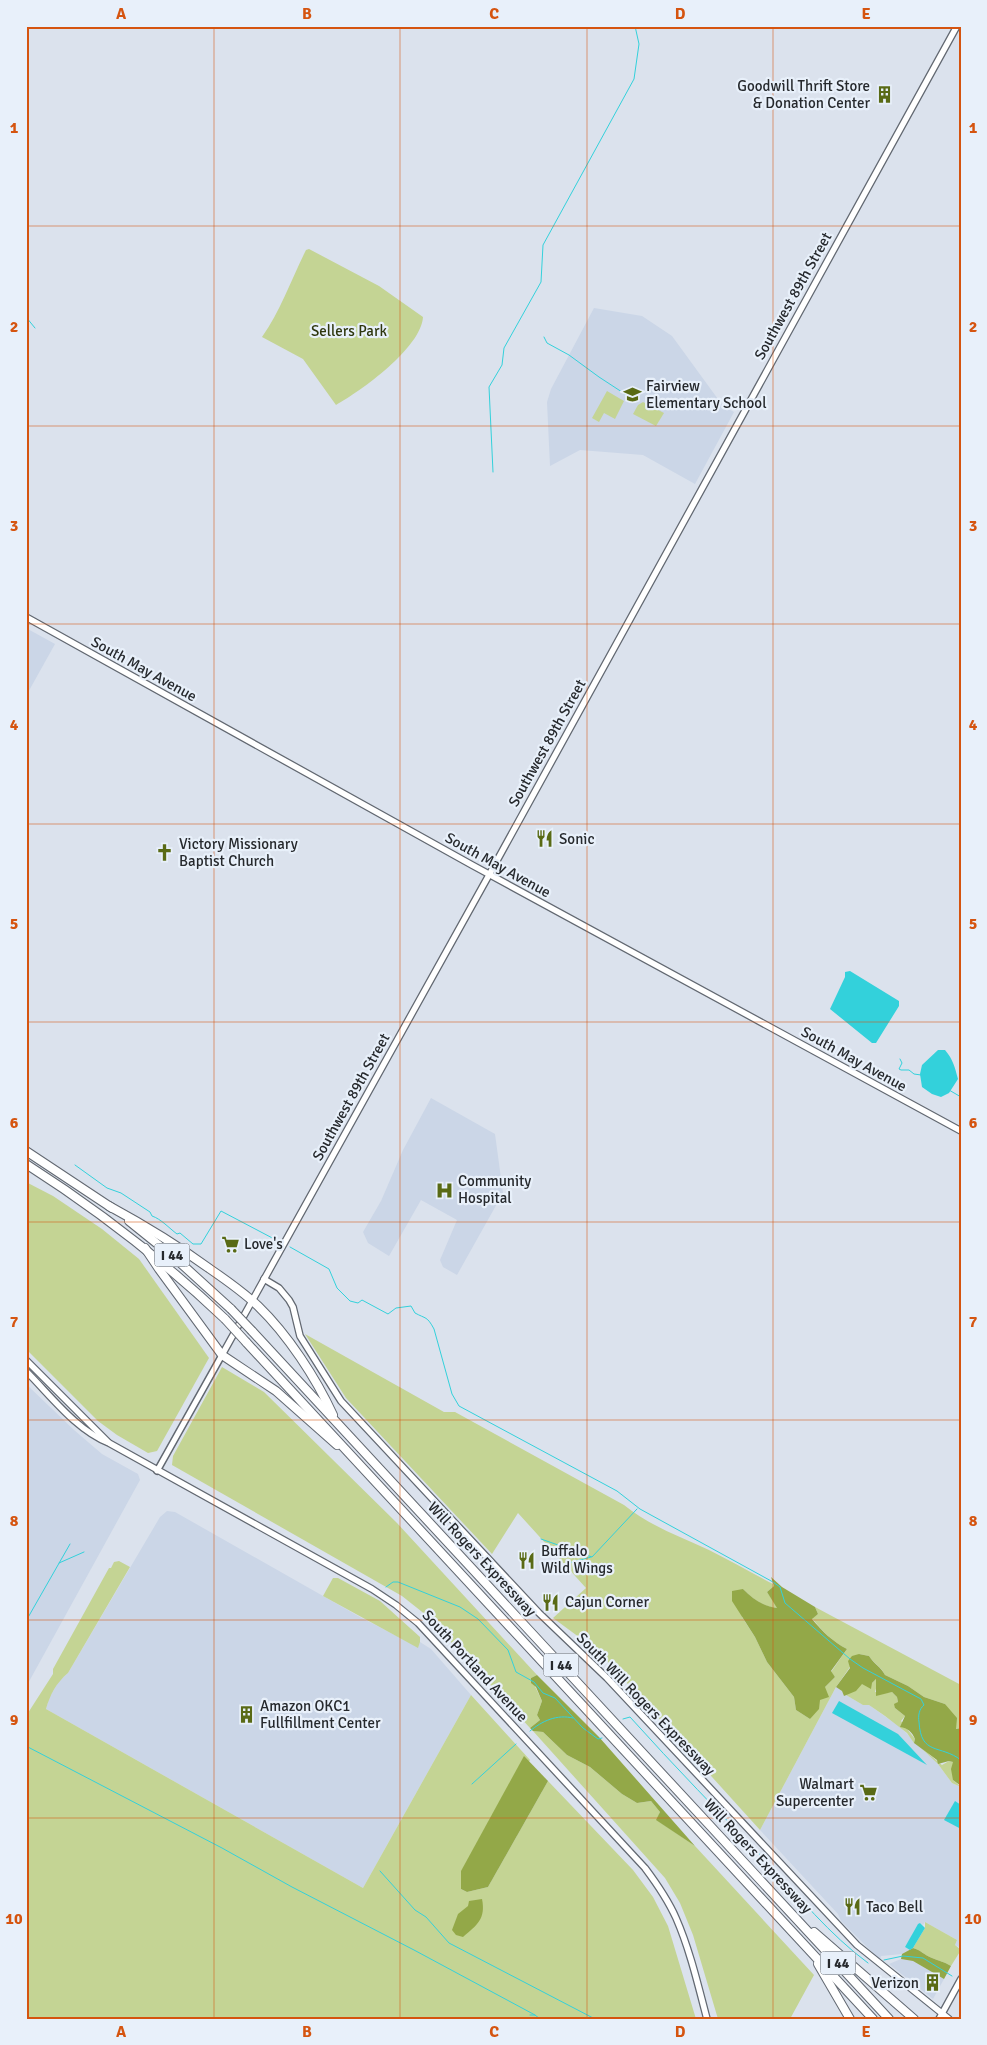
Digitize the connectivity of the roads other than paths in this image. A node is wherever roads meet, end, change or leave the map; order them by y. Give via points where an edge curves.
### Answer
1 (957, 26) edge
2 (26, 618) edge
3 (489, 875) junction
4 (961, 1131) edge
5 (26, 1151) edge
6 (26, 1164) edge
7 (109, 1206) junction
8 (145, 1248) junction
9 (264, 1279) junction
10 (252, 1301) junction
11 (222, 1355) junction
12 (26, 1360) edge
13 (26, 1371) edge
14 (336, 1422) junction
15 (109, 1443) junction
16 (362, 1466) junction
17 (157, 1471) junction
18 (786, 1908) junction
19 (806, 1946) junction
20 (961, 1979) edge
21 (941, 2016) edge
22 (707, 2019) edge
23 (850, 2019) edge
24 (873, 2019) edge
25 (889, 2019) edge
26 (914, 2019) edge
27 (949, 2019) edge

1 - 3 main road, Southwest 89th Street
2 - 3 main road, South May Avenue
3 - 4 main road, South May Avenue
3 - 9 main road, Southwest 89th Street
5 - 7 highway, Will Rogers Expressway / I 44
6 - 8 highway, Will Rogers Expressway / I 44
7 - 10 highway via 154,1230
7 - 14 highway, Will Rogers Expressway / I 44, bridge via 175,1258 231,1309
8 - 11 highway
8 - 16 highway, Will Rogers Expressway / I 44, bridge via 225,1319
9 - 10 main road, Southwest 89th Street
9 - 21 main road, South Will Rogers Expressway via 279,1288 289,1300 300,1336 342,1401 539,1613 607,1678 857,1944
10 - 11 main road, Southwest 89th Street
10 - 14 highway via 286,1339 326,1400
11 - 16 highway via 276,1390
11 - 17 street, Southwest 89th Street
12 - 15 main road, South Portland Avenue
13 - 15 main road, South Portland Avenue via 81,1426 95,1438
14 - 18 highway, Will Rogers Expressway / I 44
15 - 17 main road, South Portland Avenue
16 - 19 highway, Will Rogers Expressway / I 44
17 - 22 main road, South Portland Avenue via 372,1589 418,1622 645,1868 676,1918
18 - 25 highway, Will Rogers Expressway / I 44
18 - 26 highway
19 - 23 highway
19 - 24 highway, Will Rogers Expressway / I 44
20 - 21 main road
21 - 27 main road

